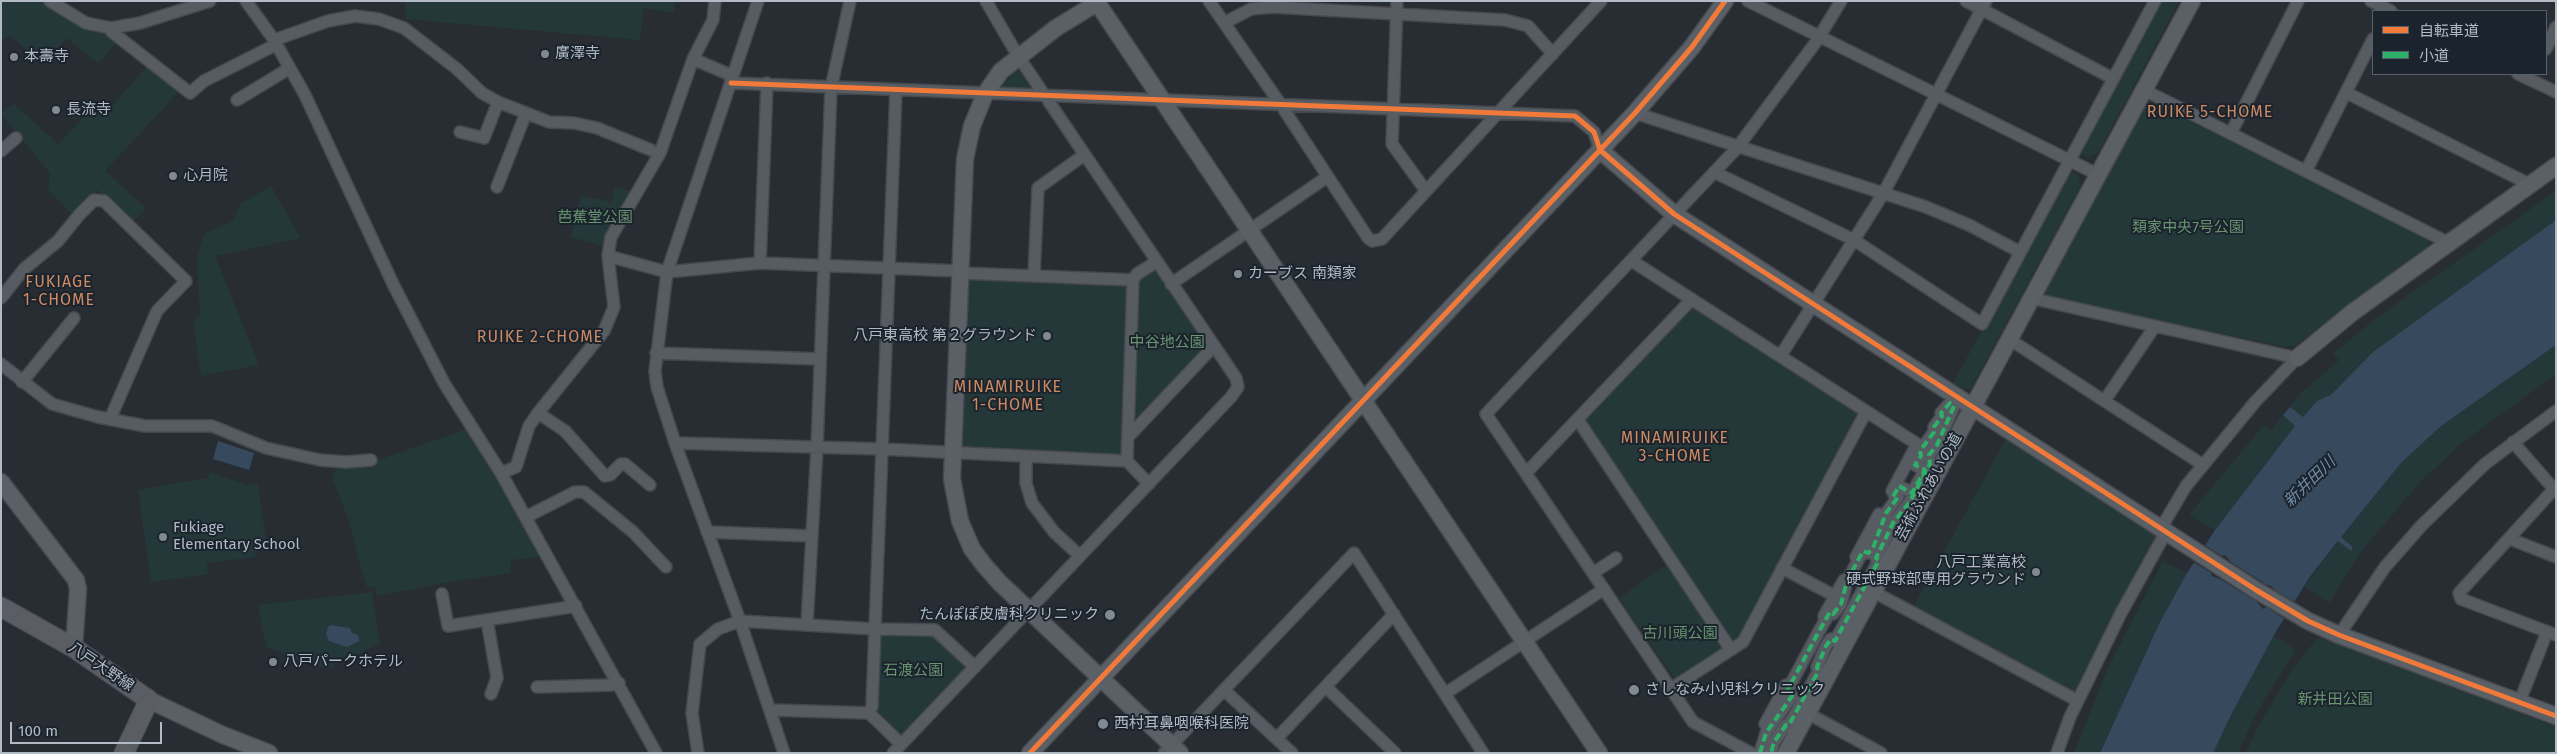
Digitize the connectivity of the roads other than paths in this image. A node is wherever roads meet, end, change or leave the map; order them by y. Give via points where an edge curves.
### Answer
1 (50, 1) edge
2 (210, 1) edge
3 (246, 1) edge
4 (715, 1) edge
5 (758, 1) edge
6 (850, 1) edge
7 (986, 1) edge
8 (1209, 1) edge
9 (1397, 1) edge
10 (1601, 1) edge
11 (1725, 1) edge
12 (1748, 1) edge
13 (1841, 1) edge
14 (1966, 1) edge
15 (2155, 1) edge
16 (2192, 1) edge
17 (2298, 1) edge
18 (2371, 1) edge
19 (1097, 2) edge
20 (1984, 5) edge
21 (2390, 8) edge
22 (1396, 14) junction
23 (1224, 23) junction
24 (2556, 27) edge
25 (111, 28) junction
26 (1820, 37) junction
27 (2372, 41) edge
28 (275, 42) junction
29 (2547, 46) edge
30 (1553, 54) junction
31 (1018, 56) junction
32 (693, 59) junction
33 (290, 68) junction
34 (2532, 77) edge
35 (2112, 78) junction
36 (732, 80) junction
37 (767, 83) junction
38 (831, 88) junction
39 (896, 90) junction
40 (2144, 90) junction
41 (2556, 92) edge
42 (2347, 93) junction
43 (985, 94) junction
44 (1936, 94) junction
45 (1045, 96) junction
46 (236, 100) dead end
47 (1162, 101) junction
48 (498, 102) junction
49 (1281, 105) junction
50 (1391, 108) junction
51 (526, 113) junction
52 (1500, 113) junction
53 (1635, 113) junction
54 (460, 132) dead end
55 (2231, 133) junction
56 (16, 138) dead end
57 (1737, 148) junction
58 (651, 150) dead end
59 (1600, 150) junction
60 (1, 151) edge
61 (1084, 155) junction
62 (2069, 159) junction
63 (2556, 166) edge
64 (2306, 170) junction
65 (1714, 172) junction
66 (2097, 174) junction
67 (1327, 177) junction
68 (2531, 185) junction
69 (496, 187) dead end
70 (1426, 191) junction
71 (1883, 194) junction
72 (1674, 214) junction
73 (1250, 230) junction
74 (1854, 240) junction
75 (2449, 243) junction
76 (2020, 252) junction
77 (608, 256) junction
78 (1632, 260) junction
79 (1156, 262) junction
80 (760, 263) junction
81 (824, 266) junction
82 (889, 268) junction
83 (667, 272) junction
84 (960, 272) junction
85 (1034, 276) junction
86 (1133, 280) junction
87 (1172, 284) junction
88 (1, 298) edge
89 (1692, 298) junction
90 (2030, 298) junction
91 (1813, 306) junction
92 (74, 318) dead end
93 (2156, 326) junction
94 (2009, 339) junction
95 (1214, 346) junction
96 (656, 353) junction
97 (1781, 355) junction
98 (2298, 358) junction
99 (819, 359) junction
100 (3, 369) edge
101 (22, 382) junction
102 (1364, 400) junction
103 (2105, 400) junction
104 (1973, 406) junction
105 (2556, 411) edge
106 (1866, 412) junction
107 (538, 413) junction
108 (110, 419) junction
109 (1578, 420) junction
110 (1129, 436) junction
111 (2513, 442) junction
112 (675, 443) junction
113 (817, 447) junction
114 (882, 449) junction
115 (952, 452) junction
116 (1026, 457) junction
117 (371, 460) dead end
118 (1127, 461) junction
119 (2203, 465) junction
120 (501, 473) junction
121 (1526, 473) junction
122 (1, 482) edge
123 (1149, 484) junction
124 (650, 485) dead end
125 (2554, 487) edge
126 (526, 517) junction
127 (2164, 530) junction
128 (708, 532) junction
129 (812, 536) junction
130 (2510, 539) junction
131 (1080, 556) junction
132 (2556, 557) edge
133 (1616, 558) dead end
134 (666, 568) dead end
135 (1782, 568) junction
136 (1593, 573) junction
137 (1604, 589) junction
138 (1872, 591) junction
139 (442, 594) dead end
140 (1835, 596) junction
141 (576, 606) junction
142 (1, 607) edge
143 (1030, 610) junction
144 (1394, 614) junction
145 (487, 620) junction
146 (740, 621) junction
147 (807, 624) junction
148 (874, 629) junction
149 (2551, 634) edge
150 (2339, 635) junction
151 (1526, 643) junction
152 (74, 648) junction
153 (1731, 650) junction
154 (975, 667) junction
155 (1101, 678) junction
156 (619, 683) junction
157 (537, 687) dead end
158 (1326, 687) junction
159 (1672, 688) junction
160 (1224, 690) junction
161 (1446, 693) junction
162 (491, 694) dead end
163 (149, 700) junction
164 (2078, 701) junction
165 (2519, 703) junction
166 (771, 710) junction
167 (869, 713) junction
168 (1807, 713) junction
169 (2556, 716) edge
170 (1277, 738) junction
171 (897, 749) edge
172 (1172, 750) edge
173 (1880, 752) edge
174 (124, 753) edge
175 (268, 753) edge
176 (656, 753) edge
177 (698, 753) edge
178 (784, 753) edge
179 (1030, 753) edge
180 (1292, 753) edge
181 (1395, 753) edge
182 (1484, 753) edge
183 (1599, 753) edge
184 (1754, 753) edge
185 (1771, 753) edge
186 (1786, 753) edge
187 (2057, 753) edge

1 - 25 street via 86,23
2 - 25 street via 140,23
3 - 28 street
4 - 32 street via 713,20
5 - 36 street
6 - 38 street
7 - 31 street
8 - 23 street
9 - 22 street
10 - 30 street
11 - 53 street via 1692,47
12 - 26 street
13 - 26 street
14 - 20 street
15 - 35 street
16 - 40 street, 芸術ふれあいの道
17 - 55 street
18 - 21 street
19 - 31 street
19 - 47 street
20 - 35 street
20 - 44 street
22 - 23 street via 1272,7 1251,9
22 - 30 street via 1505,20 1528,26
22 - 50 street
23 - 49 street
24 - 29 street
25 - 28 street via 190,93 204,81
26 - 44 street
26 - 57 street
27 - 42 street
28 - 33 street
28 - 48 street via 328,21 355,16 379,19 404,28 482,93
30 - 52 street
31 - 43 street via 1001,71
31 - 45 street
32 - 36 street
32 - 77 street via 660,152 611,237
33 - 46 street
33 - 120 street via 444,383
34 - 41 street
35 - 62 street
36 - 37 street
36 - 83 street
37 - 38 street
37 - 80 street
38 - 39 street
38 - 81 street
39 - 43 street
39 - 82 street
40 - 55 street
40 - 66 street, 芸術ふれあいの道
42 - 64 street
42 - 68 street
43 - 45 street
43 - 84 street via 972,126 965,159
44 - 62 street
44 - 71 street
45 - 47 street
45 - 61 street
47 - 49 street
47 - 73 street
48 - 51 street
48 - 54 street via 484,138
49 - 50 street
49 - 67 street
50 - 52 street
50 - 70 street via 1392,144
51 - 58 street via 549,122 597,128
51 - 69 street
52 - 59 street via 1575,116 1594,132
52 - 70 street
53 - 57 street
53 - 59 street
55 - 64 street
56 - 60 street
57 - 65 street
57 - 71 street
59 - 72 street
59 - 102 street
61 - 79 street
61 - 85 street via 1038,188
62 - 66 street
62 - 76 street
63 - 68 street
64 - 75 street
65 - 72 street
65 - 74 street
66 - 90 street, 芸術ふれあいの道
67 - 70 street via 1372,240 1382,239
67 - 73 street
68 - 75 street
71 - 74 street
71 - 76 street via 1969,225
72 - 78 street
72 - 91 street
73 - 87 street
73 - 102 street
74 - 76 street via 1982,324
74 - 91 street
75 - 98 street via 2319,338
77 - 83 street
77 - 107 street via 614,306 604,331
78 - 89 street
78 - 121 street via 1486,414
79 - 86 street
79 - 87 street
80 - 81 street
80 - 83 street
81 - 82 street
81 - 99 street
82 - 84 street
82 - 114 street
83 - 96 street
84 - 85 street
84 - 115 street
85 - 86 street
86 - 110 street
87 - 95 street
88 - 108 street via 24,269 58,242 90,202 99,200 104,201 186,281 157,310
89 - 97 street
89 - 109 street
90 - 93 street
90 - 94 street, 芸術ふれあいの道
91 - 97 street
91 - 104 street
92 - 101 street
93 - 98 street
93 - 103 street
94 - 103 street
94 - 104 street, 芸術ふれあいの道
95 - 110 street
95 - 123 street via 1236,378 1238,387
96 - 99 street
96 - 112 street via 657,387
97 - 106 street
98 - 119 street via 2255,402
99 - 113 street
100 - 101 street
101 - 108 street via 52,404
102 - 151 street
102 - 155 street
103 - 119 street
104 - 127 street
104 - 138 street, 芸術ふれあいの道
105 - 111 street
106 - 135 street
106 - 140 street via 1918,444
107 - 120 street via 529,426 516,467
107 - 124 street via 564,431 605,476 625,464
108 - 117 street via 145,426 212,426 266,448 320,460
109 - 121 street
109 - 153 street
110 - 118 street
111 - 125 street
111 - 150 street via 2485,464 2384,567
112 - 113 street
112 - 128 street
113 - 114 street
113 - 129 street
114 - 115 street
114 - 148 street
115 - 116 street
115 - 143 street via 955,503 972,549 1000,583
116 - 118 street
116 - 131 street via 1026,483 1032,503 1054,532
118 - 123 street
119 - 127 street via 2186,486
120 - 126 street
121 - 136 street
122 - 152 street via 76,580
123 - 131 street
125 - 130 street
126 - 134 street via 575,492 584,492 633,532
126 - 141 street
127 - 150 street via 2308,621
127 - 164 street
128 - 129 street
128 - 146 street
129 - 147 street
130 - 132 street
130 - 149 street via 2459,592 2461,599
131 - 143 street
133 - 136 street
135 - 140 street
135 - 153 street via 1743,642
136 - 137 street
137 - 151 street
137 - 159 street
138 - 164 street
138 - 168 street, 芸術ふれあいの道
139 - 145 street via 448,626
140 - 184 street
141 - 145 street
141 - 156 street
142 - 152 main road, 八戸大野線
143 - 154 street
143 - 155 street
144 - 158 street
144 - 160 street via 1354,553
144 - 161 street
145 - 162 street via 497,678
146 - 147 street
146 - 166 street
146 - 177 street via 718,629 700,644 692,713
147 - 148 street
148 - 154 street via 935,630
148 - 167 street via 872,706
149 - 165 street
150 - 165 street
151 - 161 street
151 - 183 street
152 - 163 main road, 八戸大野線
153 - 159 street
154 - 171 street
155 - 172 street
155 - 179 street
156 - 157 street via 611,686
156 - 176 street
158 - 170 street
158 - 181 street
159 - 184 street via 1693,722
160 - 170 street
160 - 172 street
161 - 182 street
163 - 174 main road, 八戸大野線
163 - 175 street
164 - 187 street
165 - 169 street
166 - 167 street
166 - 178 street
167 - 171 street
168 - 173 street
168 - 186 street, 芸術ふれあいの道
170 - 180 street
184 - 185 street via 1792,696 1786,693 1830,612 1833,614 1841,604 1847,581 1863,551 1868,553 1873,548 1886,513 1897,499 1898,496 1894,495 1899,486 1912,493 1925,470 1915,465 1921,456 1920,451 1950,403 1954,406 1937,445 1929,455 1930,464 1909,503 1897,516 1876,558 1879,560 1835,641 1831,640 1826,646 1818,672 1789,725 1774,742

